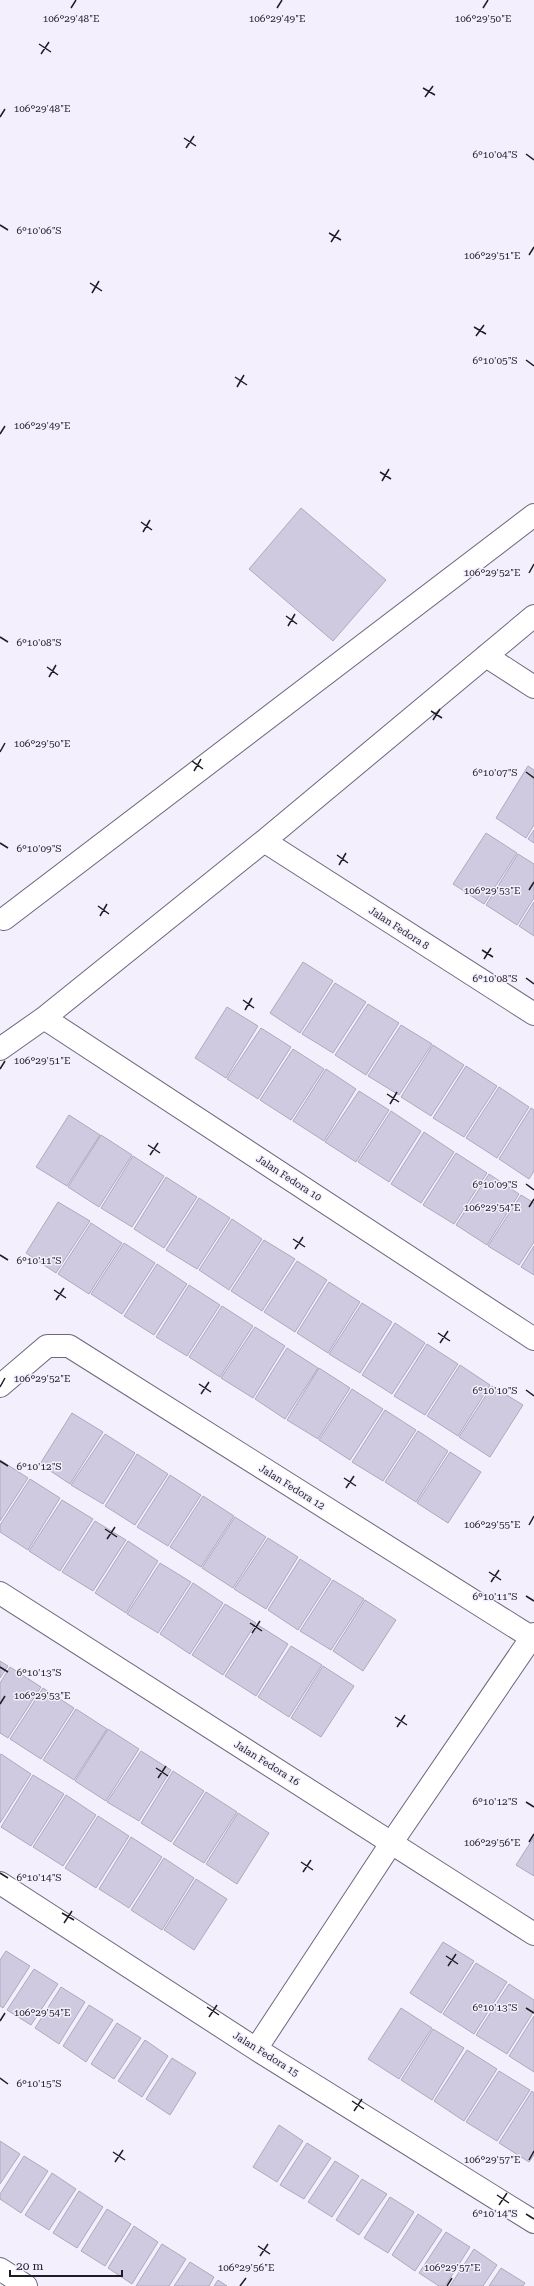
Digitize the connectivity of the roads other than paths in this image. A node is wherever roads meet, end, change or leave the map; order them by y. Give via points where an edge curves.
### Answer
1 (534, 515) edge
2 (534, 616) edge
3 (486, 656) junction
4 (534, 687) edge
5 (264, 842) junction
6 (4, 918) dead end
7 (534, 1014) edge
8 (44, 1018) junction
9 (0, 1049) edge
10 (534, 1339) edge
11 (0, 1386) edge
12 (0, 1593) edge
13 (533, 1637) edge
14 (392, 1842) junction
15 (0, 1882) edge
16 (534, 1934) edge
17 (256, 2049) junction
18 (534, 2222) edge
19 (0, 2270) edge
20 (26, 2286) edge

1 - 6 street
2 - 3 street
3 - 4 street
3 - 5 street
5 - 7 street, Jalan Fedora 8
5 - 8 street
8 - 9 street
8 - 10 street, Jalan Fedora 10
11 - 13 street, Jalan Fedora 12 via 47,1346 69,1346
12 - 14 street, Jalan Fedora 16
13 - 14 street
14 - 16 street, Jalan Fedora 16
14 - 17 street
15 - 17 street, Jalan Fedora 15
17 - 18 street, Jalan Fedora 15
19 - 20 street

